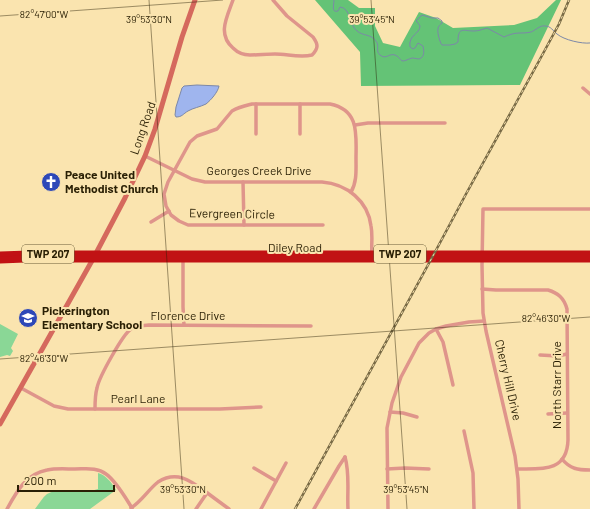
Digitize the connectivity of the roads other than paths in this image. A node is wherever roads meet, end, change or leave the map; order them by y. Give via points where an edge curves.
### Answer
1 (195, 0) edge
2 (233, 0) edge
3 (273, 0) edge
4 (583, 88) dead end
5 (590, 94) edge
6 (256, 104) junction
7 (300, 104) junction
8 (445, 122) dead end
9 (355, 125) junction
10 (256, 134) dead end
11 (300, 134) dead end
12 (145, 156) junction
13 (174, 171) junction
14 (243, 182) junction
15 (351, 192) junction
16 (590, 209) edge
17 (169, 211) junction
18 (151, 222) dead end
19 (323, 224) dead end
20 (244, 225) junction
21 (590, 254) edge
22 (0, 255) edge
23 (95, 256) junction
24 (183, 257) junction
25 (372, 257) junction
26 (482, 257) junction
27 (590, 259) edge
28 (0, 260) edge
29 (482, 289) junction
30 (484, 321) junction
31 (184, 326) junction
32 (311, 326) dead end
33 (436, 329) junction
34 (567, 354) junction
35 (540, 355) dead end
36 (453, 385) dead end
37 (20, 388) junction
38 (260, 407) dead end
39 (96, 409) junction
40 (390, 412) junction
41 (567, 413) junction
42 (548, 414) dead end
43 (417, 417) dead end
44 (0, 424) edge
45 (464, 431) dead end
46 (562, 460) junction
47 (286, 463) dead end
48 (254, 468) dead end
49 (387, 469) junction
50 (429, 469) dead end
51 (518, 469) junction
52 (590, 470) edge
53 (276, 481) junction
54 (208, 493) junction
55 (131, 508) edge
56 (7, 509) edge
57 (196, 509) edge
58 (229, 509) edge
59 (261, 509) edge
60 (314, 509) edge
61 (348, 509) edge
62 (388, 509) edge
63 (474, 509) edge
64 (519, 509) edge

1 - 12 main road, Long Road
2 - 3 street via 224,28 227,41 236,50 250,55 312,55 318,45 313,37 287,16
4 - 5 street
6 - 7 street
6 - 10 street
6 - 13 street via 235,109 217,129 197,136 190,142
7 - 9 street via 330,104 340,107
7 - 11 street
8 - 9 street
9 - 15 street via 356,177
12 - 13 street, Georges Creek Drive
12 - 23 main road, Long Road
13 - 14 street, Georges Creek Drive via 205,182
13 - 17 street via 164,194
14 - 15 street, Georges Creek Drive via 328,182
14 - 20 street
15 - 25 street via 368,214
16 - 26 street, Cherry Hill Drive via 483,209
17 - 18 street
17 - 20 street, Evergreen Circle via 179,221 188,225
19 - 20 street, Evergreen Circle
21 - 26 highway, Diley Road / TWP 207
22 - 23 highway, Diley Road / TWP 207
23 - 24 highway, Diley Road / TWP 207
23 - 28 highway, Diley Road / TWP 207
23 - 37 main road, Long Road
24 - 25 highway, Diley Road / TWP 207
24 - 31 street
25 - 26 highway, Diley Road / TWP 207
26 - 27 highway, Diley Road / TWP 207
26 - 29 street, Cherry Hill Drive
29 - 30 street, Cherry Hill Drive
29 - 34 street, North Starr Drive via 548,290 559,295 567,309
30 - 33 street
30 - 51 street, Cherry Hill Drive
31 - 32 street, Florence Drive
31 - 39 street, Florence Drive via 139,326 127,332 97,386
33 - 36 street via 443,342
33 - 40 street via 419,343 398,386
34 - 35 street
34 - 41 street, North Starr Drive
37 - 39 street, Pearl Lane via 58,408
37 - 44 main road, Long Road
38 - 39 street, Pearl Lane
40 - 43 street
40 - 49 street
41 - 42 street
41 - 46 street, North Starr Drive via 568,444
45 - 63 street via 473,473
46 - 51 street via 547,467
46 - 52 street via 573,468
47 - 53 street
48 - 53 street
49 - 50 street
49 - 62 street
51 - 64 street, Cherry Hill Drive
53 - 59 street
54 - 55 street via 186,479 172,477 156,484
54 - 57 street
54 - 58 street
55 - 56 street via 112,479 102,471 55,469 40,472 26,480 19,487
60 - 61 street via 345,457 348,471

